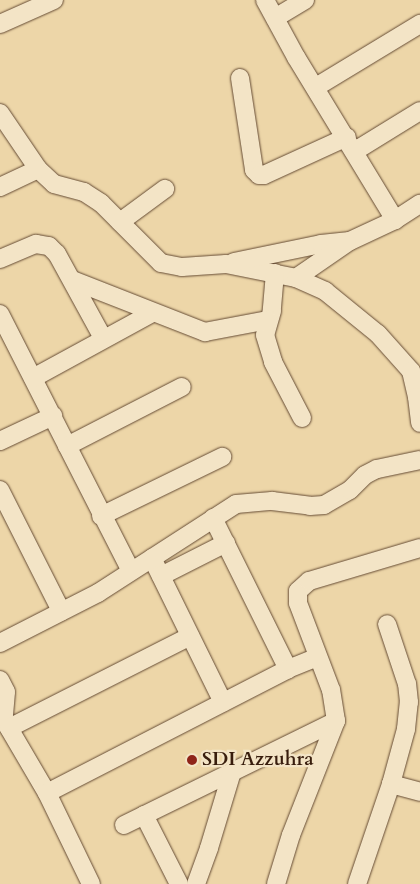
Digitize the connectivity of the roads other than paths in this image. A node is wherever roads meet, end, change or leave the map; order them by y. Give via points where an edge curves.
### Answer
1 (54, 0) edge
2 (266, 0) edge
3 (305, 0) edge
4 (275, 18) junction
5 (0, 24) edge
6 (420, 24) edge
7 (240, 78) dead end
8 (316, 87) junction
9 (420, 110) edge
10 (0, 113) edge
11 (351, 144) junction
12 (38, 169) junction
13 (0, 187) edge
14 (165, 190) dead end
15 (420, 204) edge
16 (395, 220) junction
17 (120, 222) junction
18 (350, 240) junction
19 (0, 260) edge
20 (226, 264) junction
21 (275, 273) junction
22 (296, 278) junction
23 (72, 280) junction
24 (152, 313) junction
25 (0, 314) edge
26 (268, 320) junction
27 (104, 338) junction
28 (415, 371) edge
29 (33, 378) junction
30 (182, 387) dead end
31 (53, 416) junction
32 (302, 418) dead end
33 (420, 423) edge
34 (0, 441) edge
35 (67, 446) junction
36 (222, 457) dead end
37 (420, 460) edge
38 (0, 490) edge
39 (101, 516) junction
40 (214, 518) junction
41 (226, 543) junction
42 (420, 548) edge
43 (152, 558) junction
44 (131, 571) junction
45 (161, 576) junction
46 (57, 616) junction
47 (387, 624) dead end
48 (190, 636) junction
49 (0, 643) edge
50 (0, 648) edge
51 (318, 656) junction
52 (288, 669) junction
53 (0, 680) edge
54 (223, 702) junction
55 (4, 719) edge
56 (336, 722) junction
57 (232, 772) junction
58 (391, 784) junction
59 (420, 792) edge
60 (47, 793) junction
61 (144, 816) junction
62 (124, 825) dead end
63 (91, 884) edge
64 (179, 884) edge
65 (196, 884) edge
66 (276, 884) edge
67 (357, 884) edge

1 - 5 street
2 - 4 street
3 - 4 street
4 - 8 street
6 - 8 street
7 - 11 street via 254,170 259,175
8 - 11 street
9 - 11 street
10 - 12 street
11 - 16 street
12 - 13 street
12 - 17 street via 54,184 84,192 102,203
14 - 17 street
15 - 16 street
16 - 18 street
17 - 20 street via 161,263 182,267
18 - 20 street
18 - 22 street
19 - 23 street via 43,244 54,250
20 - 21 street
21 - 22 street
21 - 26 street via 272,311
22 - 28 street via 325,291 344,305
23 - 24 street
23 - 27 street
24 - 26 street via 205,332
24 - 27 street
25 - 29 street
26 - 32 street via 265,330 267,346
27 - 29 street
28 - 33 street
29 - 31 street
30 - 35 street
31 - 34 street
31 - 35 street
35 - 39 street
36 - 39 street
37 - 40 street via 377,468 350,490 324,505 249,501 236,504
38 - 46 street
39 - 44 street
40 - 41 street
40 - 43 street
41 - 45 street
41 - 52 street
42 - 51 street via 309,581 302,586 298,591 298,603
43 - 44 street
43 - 45 street
44 - 46 street
45 - 48 street
46 - 49 street
46 - 50 street
47 - 58 street via 407,684 409,702 406,729
48 - 54 street
48 - 55 street
51 - 52 street
51 - 56 street via 331,690
52 - 54 street
53 - 55 street via 6,692
54 - 60 street
55 - 60 street
56 - 57 street
56 - 66 street via 294,827
57 - 61 street
57 - 65 street
58 - 59 street
58 - 67 street
60 - 63 street
61 - 62 street
61 - 64 street

